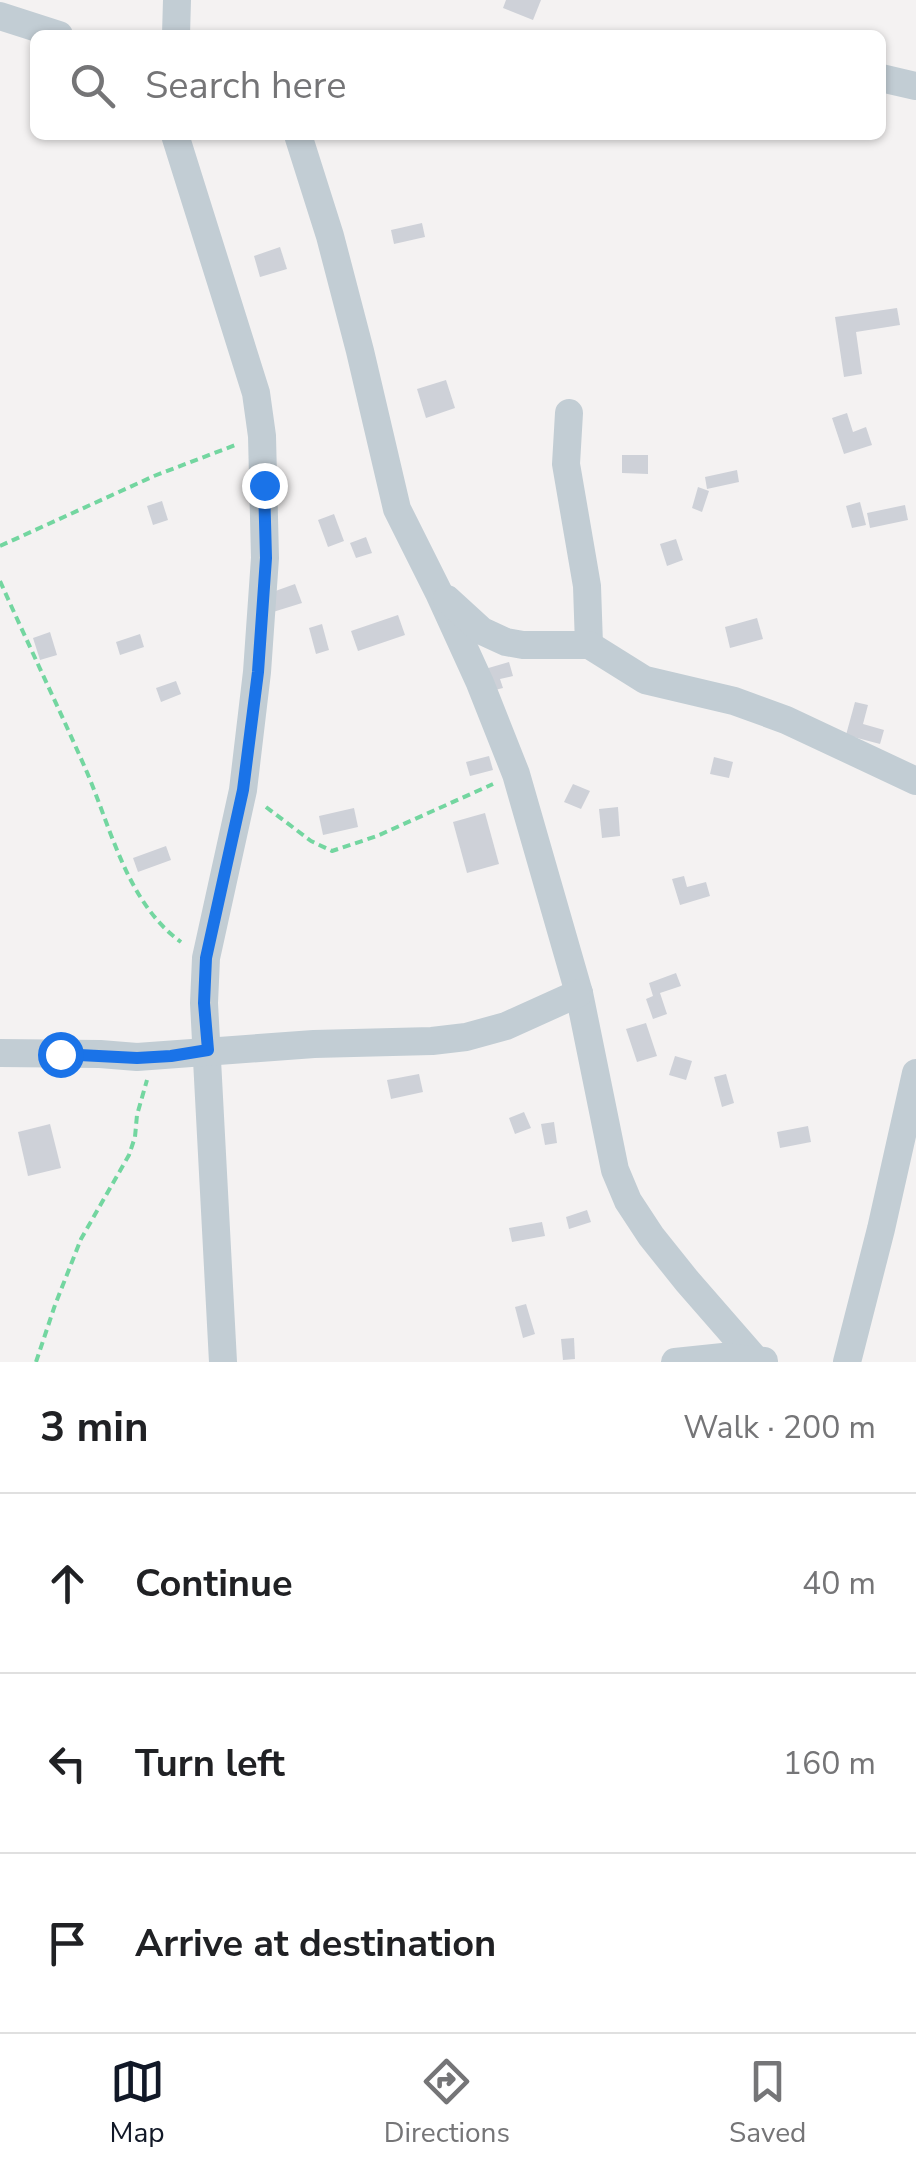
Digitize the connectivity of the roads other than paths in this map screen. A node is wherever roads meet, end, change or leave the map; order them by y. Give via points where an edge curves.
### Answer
1 (177, 0) edge
2 (0, 16) edge
3 (44, 30) edge
4 (176, 30) edge
5 (886, 79) edge
6 (916, 86) edge
7 (177, 140) edge
8 (300, 140) edge
9 (569, 414) dead end
10 (440, 593) junction
11 (589, 645) junction
12 (916, 781) edge
13 (579, 993) junction
14 (208, 1050) junction
15 (0, 1052) edge
16 (916, 1073) edge
17 (763, 1360) edge
18 (223, 1362) edge
19 (675, 1362) edge
20 (847, 1362) edge

1 - 4 street
2 - 3 street
5 - 6 street
7 - 14 street via 256,392 262,436 266,558 258,672 243,790 206,958
8 - 10 street via 397,510
9 - 11 street via 566,464 587,586
10 - 11 street via 482,631 506,642
10 - 13 street via 516,774
11 - 12 street via 645,680 786,720
13 - 14 street via 466,1037
13 - 17 street via 628,1201 686,1281
14 - 15 street via 137,1058
14 - 18 street
16 - 20 street
17 - 19 street

